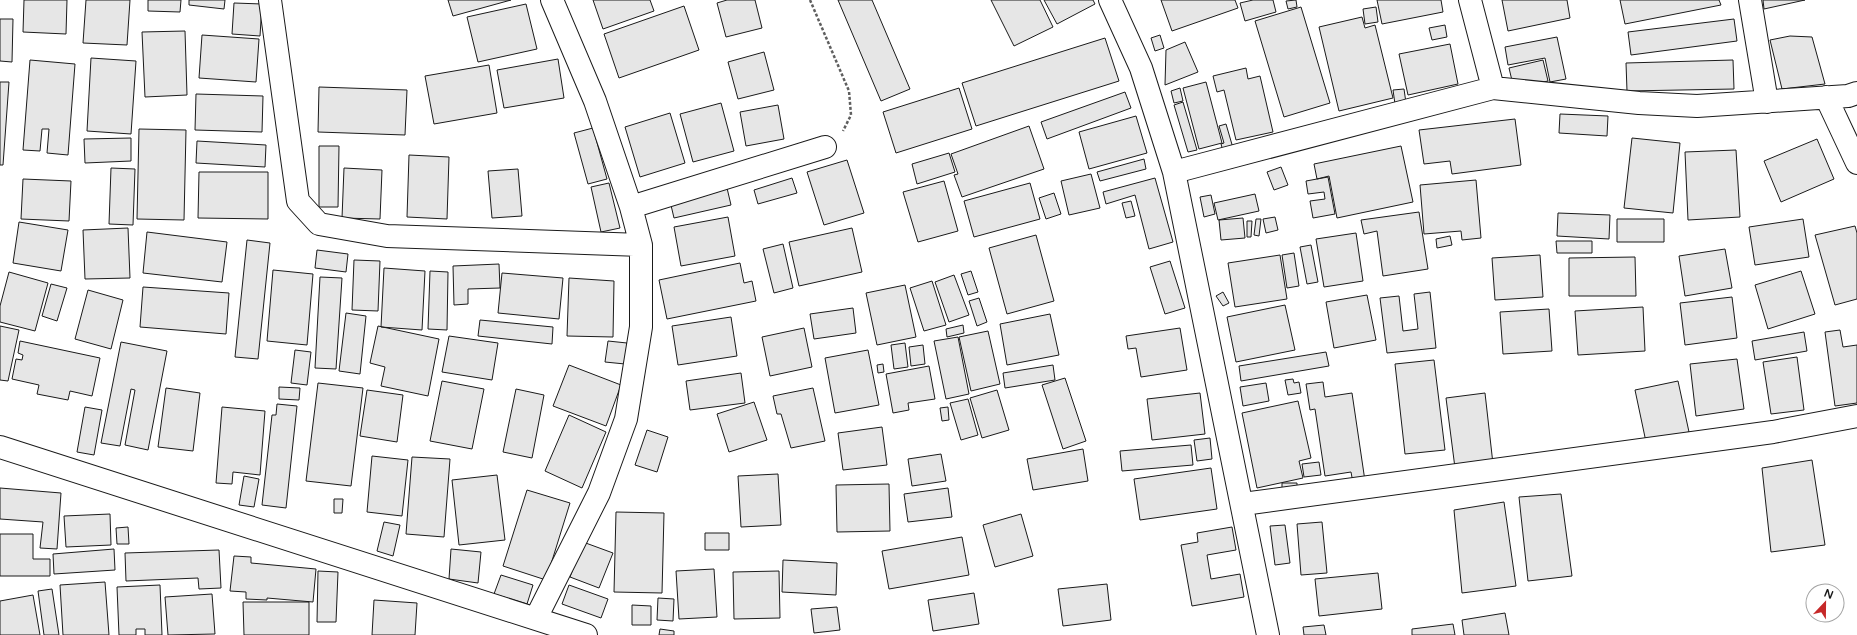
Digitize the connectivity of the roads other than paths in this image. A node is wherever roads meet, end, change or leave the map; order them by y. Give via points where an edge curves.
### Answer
1 (270, 0) edge
2 (552, 0) edge
3 (1110, 0) edge
4 (1470, 0) edge
5 (1750, 0) edge
6 (1493, 88) junction
7 (1857, 93) edge
8 (1826, 97) junction
9 (1767, 102) junction
10 (825, 147) road end
11 (1857, 163) edge
12 (1174, 172) junction
13 (631, 207) junction
14 (641, 245) junction
15 (1857, 416) edge
16 (0, 447) edge
17 (1242, 504) junction
18 (536, 618) junction
19 (586, 635) edge
20 (1268, 635) edge

1 - 14 street via 298,201 319,224 387,236
2 - 13 street via 595,101
3 - 12 street via 1141,68
4 - 6 street
5 - 9 street
6 - 9 street via 1639,103 1697,106
6 - 12 street
7 - 8 street
8 - 9 street
8 - 11 street
10 - 13 street
12 - 17 street
13 - 14 street
14 - 18 street via 641,327 626,419 599,494
15 - 17 street via 1773,432
16 - 18 street
17 - 20 street
18 - 19 street

